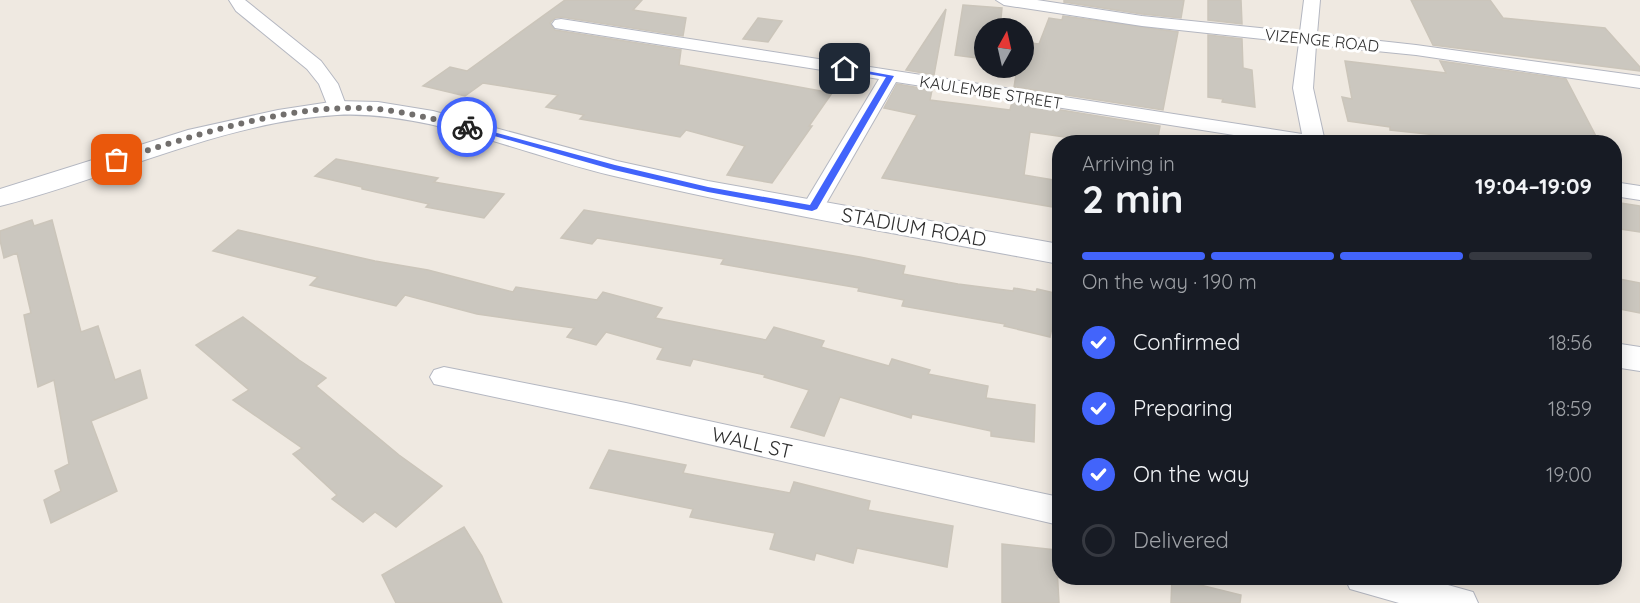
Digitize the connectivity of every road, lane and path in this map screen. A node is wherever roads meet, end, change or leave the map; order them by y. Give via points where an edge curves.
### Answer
1 (237, 0) edge
2 (1004, 0) edge
3 (1312, 0) edge
4 (1036, 3) edge
5 (561, 24) dead end
6 (1309, 39) junction
7 (890, 76) junction
8 (1640, 82) edge
9 (337, 108) junction
10 (1269, 135) edge
11 (1313, 135) edge
12 (1622, 190) edge
13 (1640, 193) edge
14 (0, 198) edge
15 (812, 209) junction
16 (1052, 253) edge
17 (1622, 356) edge
18 (1640, 359) edge
19 (444, 377) dead end
20 (1052, 509) edge
21 (1382, 585) edge
22 (1461, 603) edge

1 - 9 street via 314,65 328,84
2 - 4 street, VIZENGE ROAD
3 - 6 street
4 - 6 street, VIZENGE ROAD
5 - 7 street, KAULEMBE STREET
6 - 8 street, VIZENGE ROAD
6 - 11 street via 1303,88
7 - 10 street, KAULEMBE STREET
7 - 15 street
9 - 14 street, STADIUM ROAD via 197,135
9 - 15 street, STADIUM ROAD via 378,109 433,118 614,168
12 - 13 street
15 - 16 street, STADIUM ROAD
17 - 18 street
19 - 20 street, WALL ST
21 - 22 street

